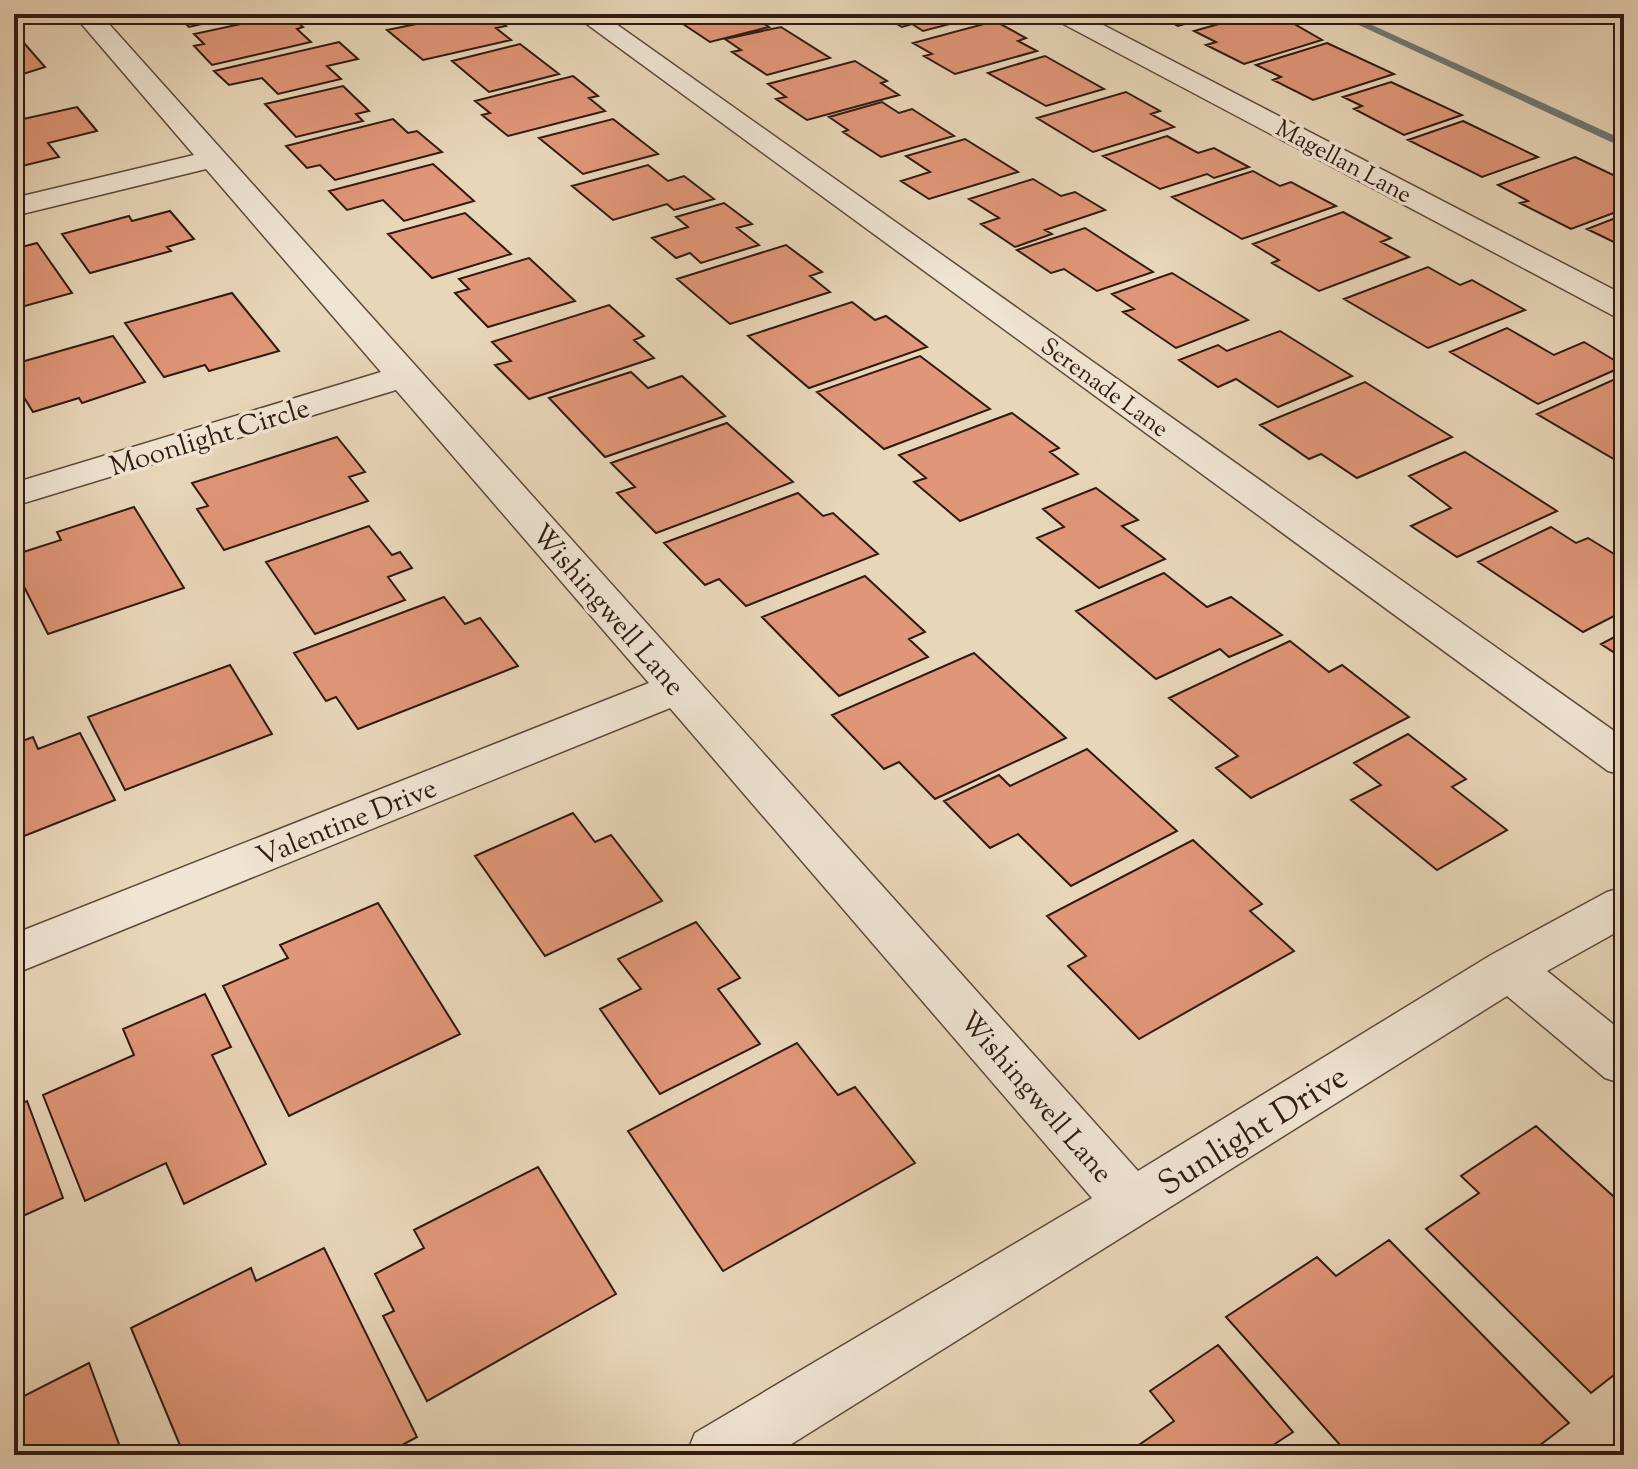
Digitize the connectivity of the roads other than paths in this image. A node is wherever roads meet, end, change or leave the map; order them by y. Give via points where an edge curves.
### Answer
1 (86, 14) edge
2 (586, 14) edge
3 (1063, 14) edge
4 (213, 159) junction
5 (14, 207) edge
6 (1624, 308) edge
7 (404, 376) junction
8 (14, 495) edge
9 (678, 688) junction
10 (1624, 760) edge
11 (1624, 905) edge
12 (14, 955) edge
13 (1509, 969) junction
14 (1624, 1063) edge
15 (1132, 1204) junction
16 (717, 1455) edge

1 - 4 street, Wishingwell Lane
2 - 10 street, Serenade Lane
3 - 6 street, Magellan Lane
4 - 5 street
4 - 7 street, Wishingwell Lane
7 - 8 street, Moonlight Circle
7 - 9 street, Wishingwell Lane
9 - 12 street, Valentine Drive
9 - 15 street, Wishingwell Lane
11 - 13 street, Sunlight Drive
13 - 14 street
13 - 15 street, Sunlight Drive
15 - 16 street, Sunlight Drive

